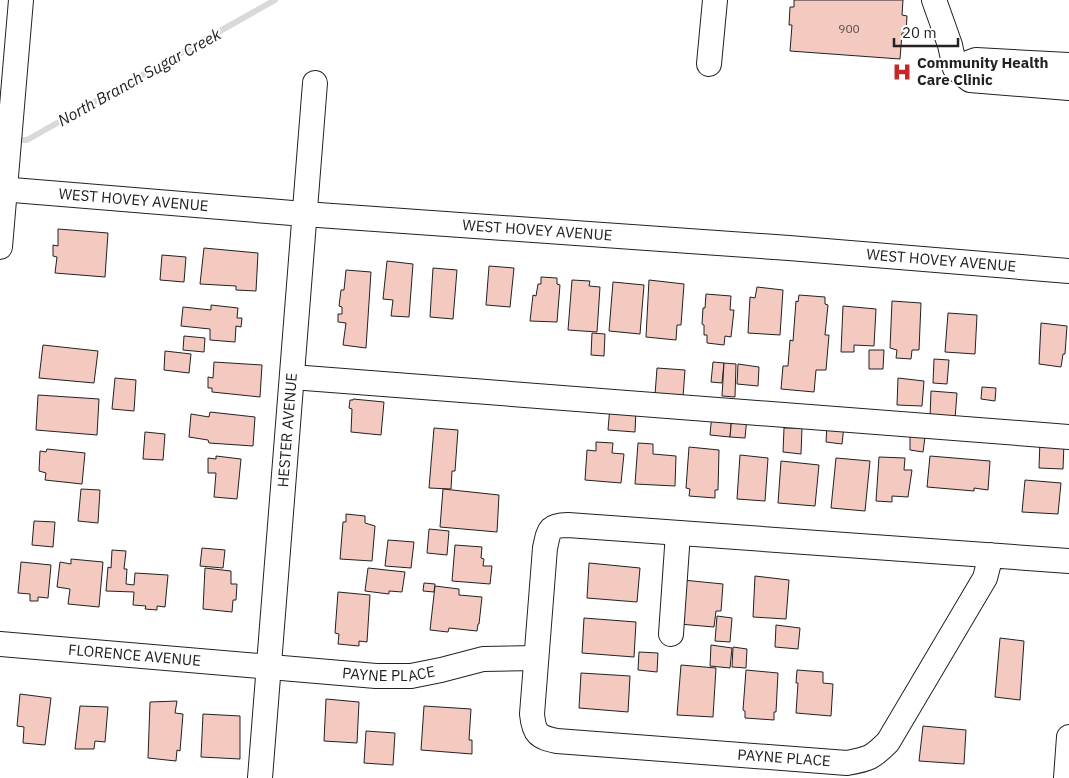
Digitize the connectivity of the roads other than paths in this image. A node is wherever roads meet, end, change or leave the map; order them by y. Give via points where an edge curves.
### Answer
1 (21, 0) edge
2 (715, 0) edge
3 (934, 0) edge
4 (710, 64) dead end
5 (1069, 65) edge
6 (955, 68) junction
7 (314, 83) dead end
8 (1069, 88) edge
9 (3, 190) edge
10 (304, 214) junction
11 (0, 247) edge
12 (1069, 271) edge
13 (292, 377) junction
14 (1069, 437) edge
15 (678, 533) junction
16 (991, 555) junction
17 (1069, 561) edge
18 (671, 634) dead end
19 (0, 644) edge
20 (536, 658) junction
21 (269, 667) junction
22 (1069, 737) edge
23 (260, 778) edge
24 (1066, 778) edge

1 - 9 street
2 - 4 street
3 - 6 street
5 - 6 street via 976,60
6 - 8 street via 970,80
7 - 10 street, HESTER AVENUE
9 - 10 street, WEST HOVEY AVENUE
9 - 11 street
10 - 12 street, WEST HOVEY AVENUE
10 - 13 street, HESTER AVENUE
13 - 14 street
13 - 21 street, HESTER AVENUE
15 - 16 street, PAYNE PLACE
15 - 18 street
15 - 20 street, PAYNE PLACE via 568,524 550,529 545,548
16 - 17 street, PAYNE PLACE
16 - 20 street, PAYNE PLACE via 985,578 888,742 866,760 847,763 544,738 533,727
19 - 21 street, FLORENCE AVENUE
20 - 21 street, PAYNE PLACE via 483,659 410,676
21 - 23 street, HESTER AVENUE
22 - 24 street

